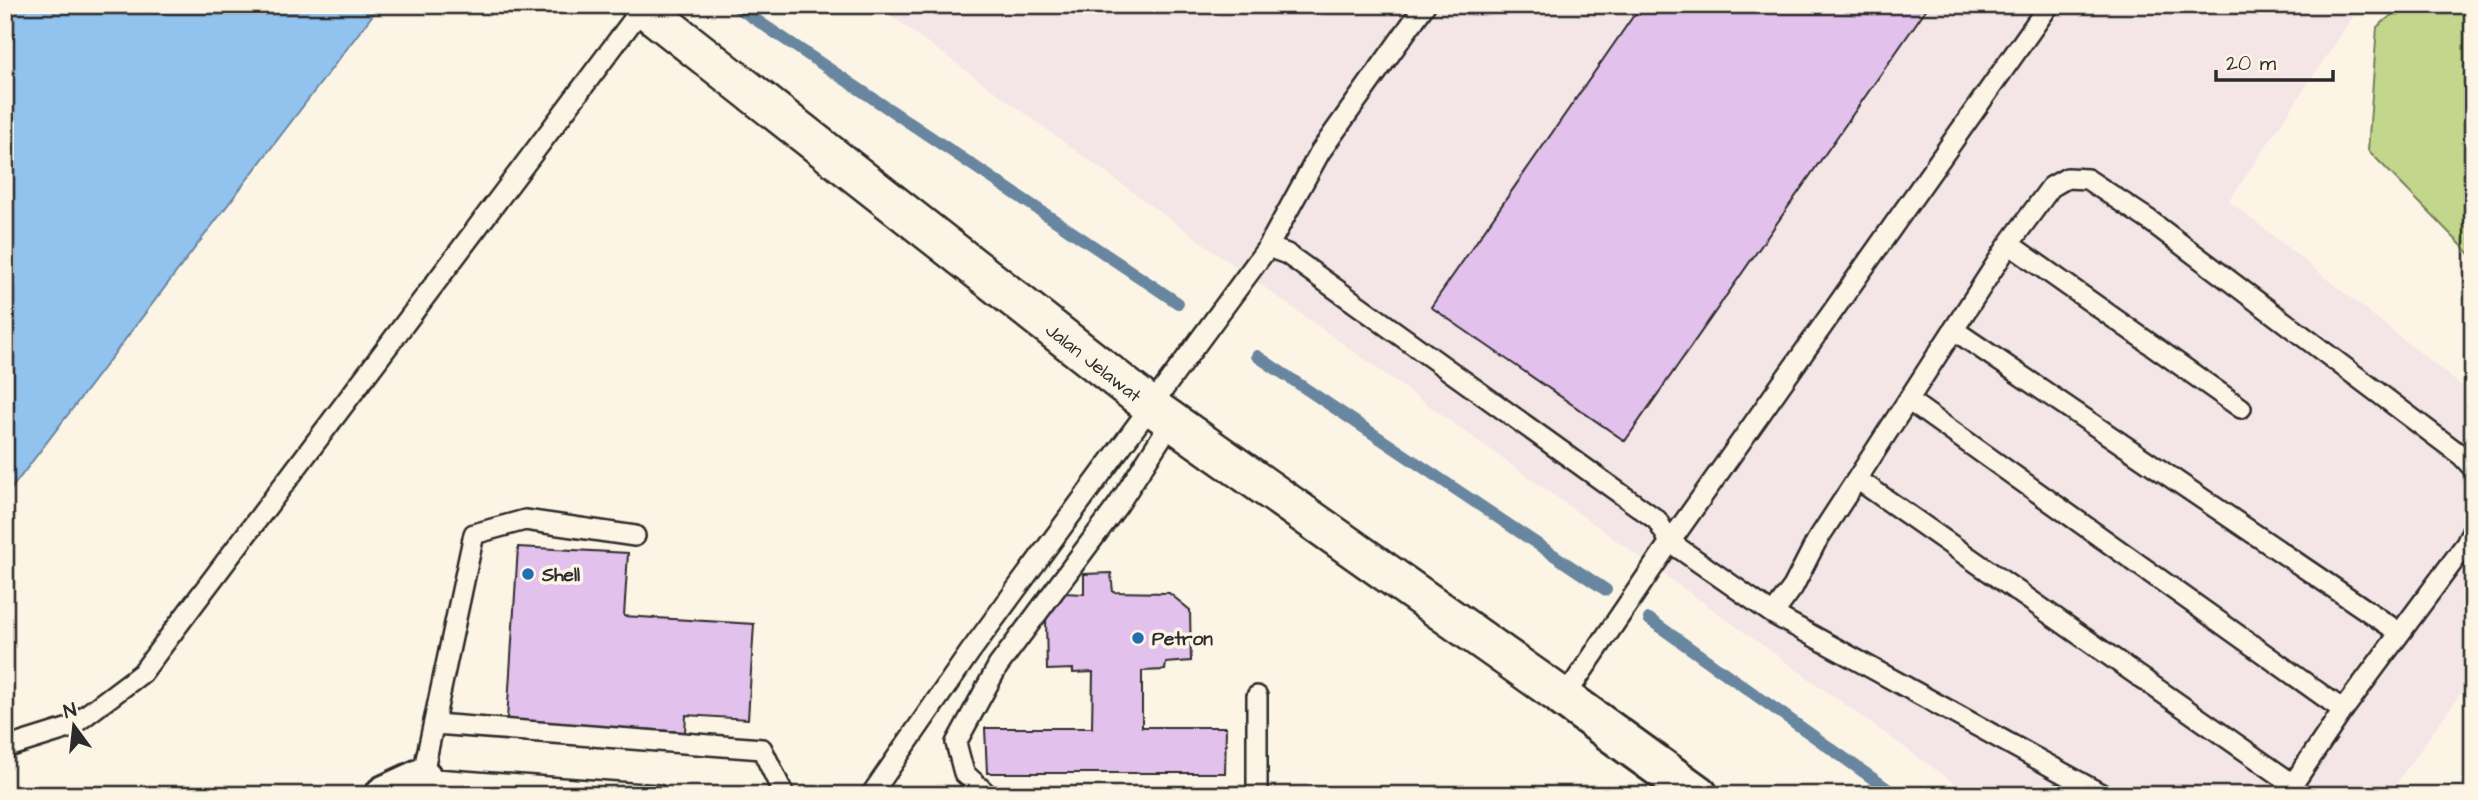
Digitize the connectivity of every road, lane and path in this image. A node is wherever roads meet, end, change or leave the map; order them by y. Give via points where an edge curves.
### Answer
1 (1425, 5) edge
2 (2049, 5) edge
3 (641, 6) edge
4 (2009, 244) junction
5 (1268, 247) junction
6 (1954, 330) junction
7 (1908, 400) junction
8 (2241, 408) dead end
9 (1162, 414) junction
10 (2473, 468) edge
11 (1857, 479) junction
12 (2473, 530) edge
13 (635, 536) dead end
14 (1670, 542) junction
15 (1773, 614) junction
16 (2400, 633) junction
17 (1257, 696) dead end
18 (1564, 698) junction
19 (2343, 710) junction
20 (435, 724) junction
21 (5, 748) edge
22 (422, 778) junction
23 (2288, 789) edge
24 (385, 795) edge
25 (658, 795) edge
26 (784, 795) edge
27 (871, 795) edge
28 (988, 795) edge
29 (1257, 795) edge
30 (1698, 795) edge
31 (2103, 795) edge

1 - 5 lane via 1320,152
2 - 14 lane
3 - 9 street, Jalan Jelawat
3 - 21 lane via 142,673 69,728
4 - 6 lane
4 - 8 lane
4 - 10 lane via 2051,187 2067,178 2087,179 2277,315
5 - 9 lane
5 - 14 lane via 1287,254 1657,520
6 - 7 lane
6 - 16 lane
7 - 11 lane
7 - 19 lane
9 - 18 street, Jalan Jelawat
9 - 27 lane via 970,652
9 - 28 lane via 1118,505 999,666 956,743 964,773
11 - 15 lane
11 - 23 lane
12 - 16 lane
13 - 20 lane via 525,520 474,534
14 - 15 lane
14 - 18 lane
15 - 31 lane
16 - 19 lane
17 - 29 lane
18 - 30 highway
19 - 23 lane
20 - 22 lane
20 - 26 lane via 762,749
22 - 24 highway
22 - 25 lane

